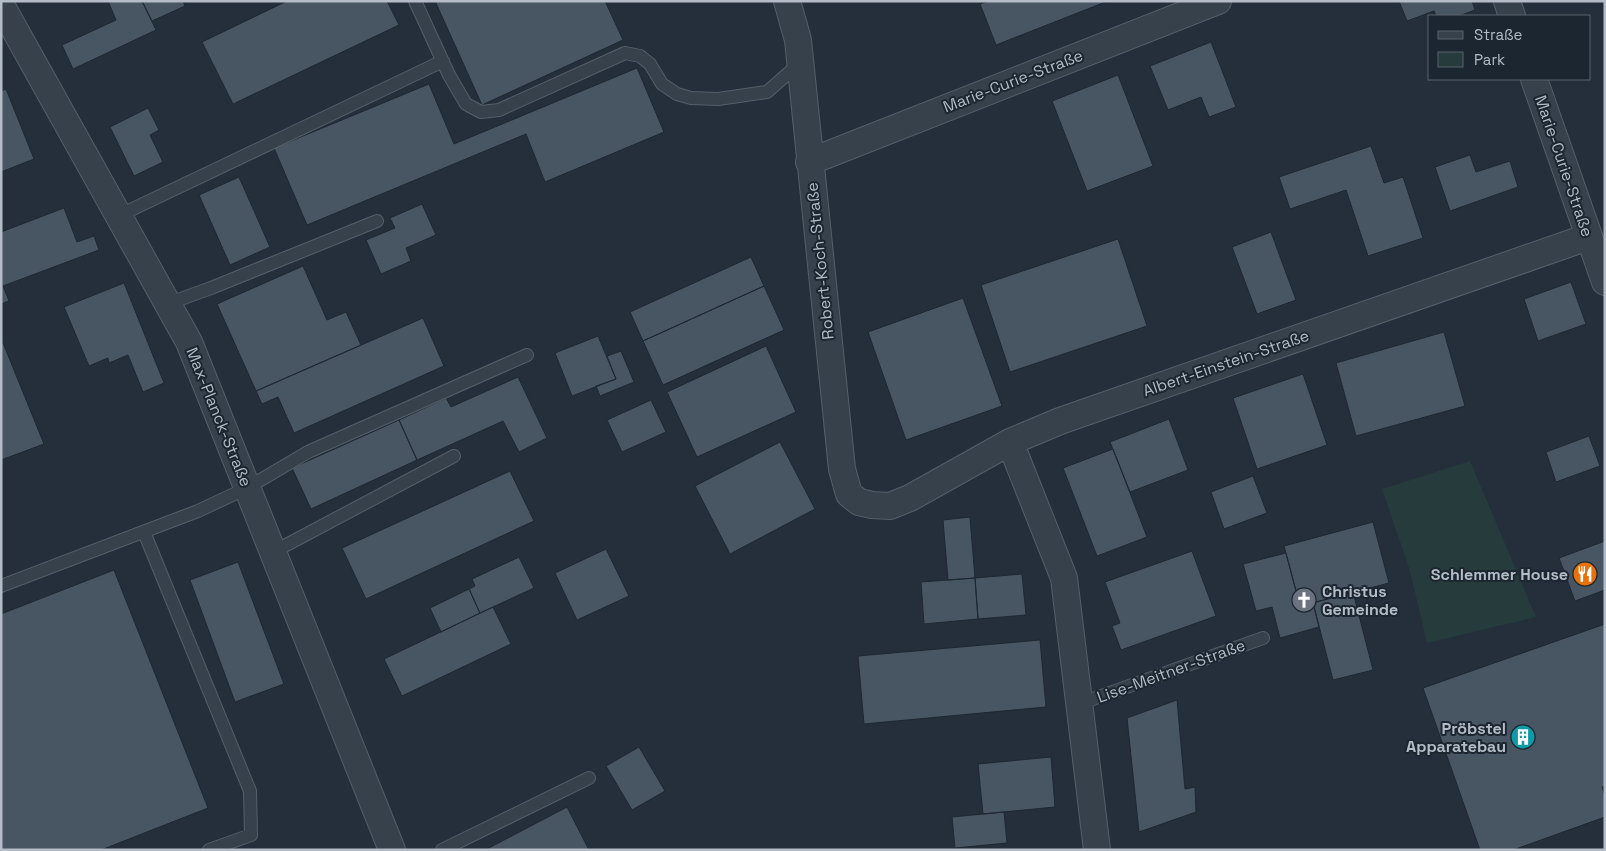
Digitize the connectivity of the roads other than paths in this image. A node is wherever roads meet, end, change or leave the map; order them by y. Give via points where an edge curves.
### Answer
1 (415, 1) edge
2 (787, 1) edge
3 (1218, 1) edge
4 (1507, 1) edge
5 (1512, 15) edge
6 (4, 20) edge
7 (442, 61) junction
8 (800, 63) junction
9 (1534, 80) edge
10 (809, 162) junction
11 (118, 216) junction
12 (377, 221) dead end
13 (1588, 237) junction
14 (1605, 282) edge
15 (167, 304) junction
16 (527, 355) dead end
17 (1010, 442) junction
18 (454, 456) dead end
19 (247, 488) junction
20 (872, 505) joint
21 (144, 532) junction
22 (273, 552) junction
23 (1, 586) edge
24 (1263, 638) dead end
25 (1079, 704) junction
26 (589, 778) dead end
27 (210, 850) edge
28 (392, 850) edge
29 (442, 850) edge
30 (1097, 850) edge

1 - 7 lane
2 - 8 street, Robert-Koch-Straße via 798,40
3 - 10 street, Marie-Curie-Straße
4 - 5 street
6 - 11 street, Max-Planck-Straße
7 - 8 lane via 466,104 481,112 499,110 625,54 640,56 650,64 662,84 691,98 718,99 767,92
7 - 11 lane
8 - 10 street, Robert-Koch-Straße
9 - 13 street, Marie-Curie-Straße
10 - 20 street, Robert-Koch-Straße via 845,483 849,494 859,502
11 - 15 street, Max-Planck-Straße
12 - 15 lane
13 - 14 street, Marie-Curie-Straße
13 - 17 street, Albert-Einstein-Straße via 1060,421
15 - 19 street, Max-Planck-Straße via 189,342
16 - 19 lane via 308,452
17 - 20 street, Albert-Einstein-Straße via 910,498 890,506
17 - 25 street, Lise-Meitner-Straße via 1064,578
18 - 22 lane
19 - 21 lane via 198,512
19 - 22 street, Max-Planck-Straße
21 - 23 lane
21 - 27 lane via 250,791 251,835
22 - 28 street, Max-Planck-Straße
24 - 25 lane, Lise-Meitner-Straße
25 - 30 street, Lise-Meitner-Straße
26 - 29 lane

